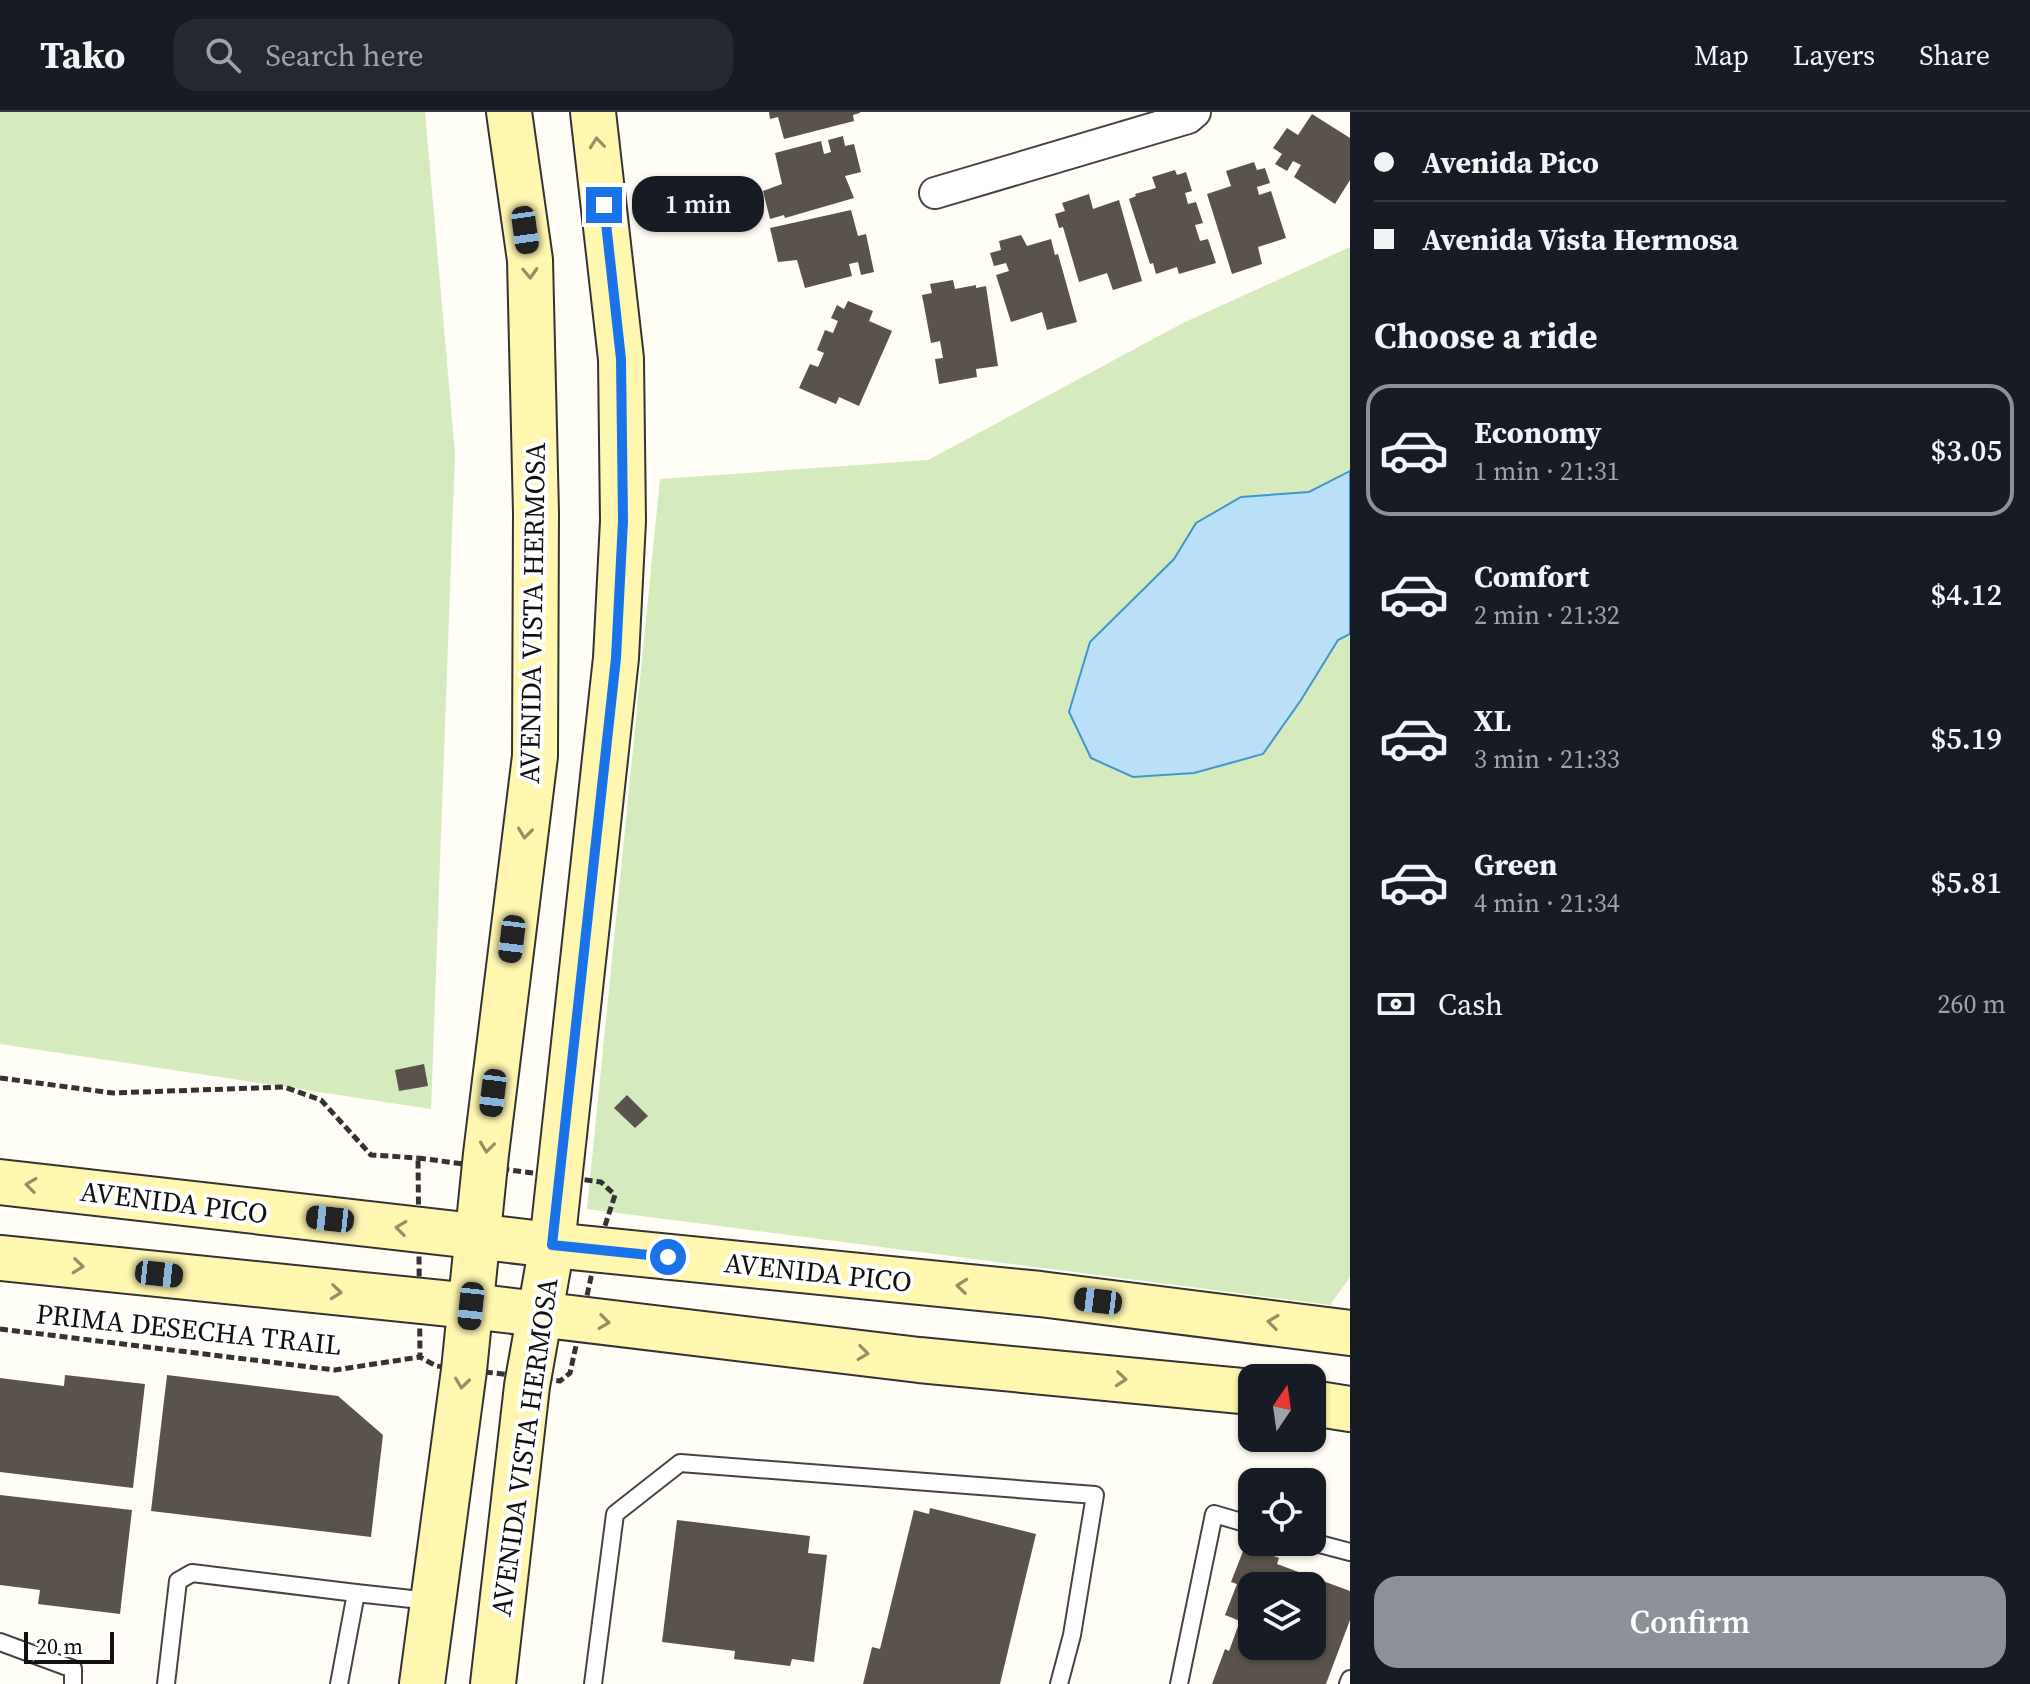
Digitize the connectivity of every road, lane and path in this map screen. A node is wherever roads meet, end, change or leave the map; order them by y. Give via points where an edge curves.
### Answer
1 (509, 112) edge
2 (593, 112) edge
3 (1195, 112) edge
4 (935, 193) dead end
5 (0, 1078) edge
6 (418, 1158) dead end
7 (0, 1182) edge
8 (478, 1237) junction
9 (552, 1245) junction
10 (0, 1258) edge
11 (471, 1306) junction
12 (540, 1314) junction
13 (0, 1329) edge
14 (1350, 1333) edge
15 (420, 1357) dead end
16 (1238, 1391) edge
17 (1326, 1405) edge
18 (1350, 1409) edge
19 (1238, 1521) edge
20 (1326, 1546) edge
21 (1350, 1552) edge
22 (356, 1593) junction
23 (433, 1601) junction
24 (0, 1642) edge
25 (73, 1684) edge
26 (166, 1684) edge
27 (339, 1684) edge
28 (422, 1684) edge
29 (493, 1684) edge
30 (593, 1684) edge
31 (1059, 1684) edge
32 (1179, 1684) edge

1 -> 8 main road, AVENIDA VISTA HERMOSA via 530,260 535,756
9 -> 2 main road, AVENIDA VISTA HERMOSA via 616,658 623,521 621,359
3 - 4 street
5 - 6 path via 113,1093 284,1087 321,1100 371,1155
8 -> 7 main road, AVENIDA PICO
8 - 9 main road, AVENIDA PICO
8 - 11 main road, AVENIDA VISTA HERMOSA
9 - 12 main road, AVENIDA VISTA HERMOSA
14 -> 9 main road, AVENIDA PICO via 1040,1294
10 -> 11 main road
11 - 12 main road
11 -> 23 main road, AVENIDA VISTA HERMOSA
12 -> 16 main road via 919,1360
12 - 29 main road, AVENIDA VISTA HERMOSA
13 - 15 path, PRIMA DESECHA TRAIL via 335,1370
17 - 18 main road
19 - 32 lane via 1214,1514
20 - 21 lane
22 - 23 lane
22 - 26 lane via 192,1573 178,1581
22 - 27 lane
23 - 28 main road, AVENIDA VISTA HERMOSA
24 - 25 lane via 73,1669
30 - 31 lane via 615,1514 680,1463 1095,1495

